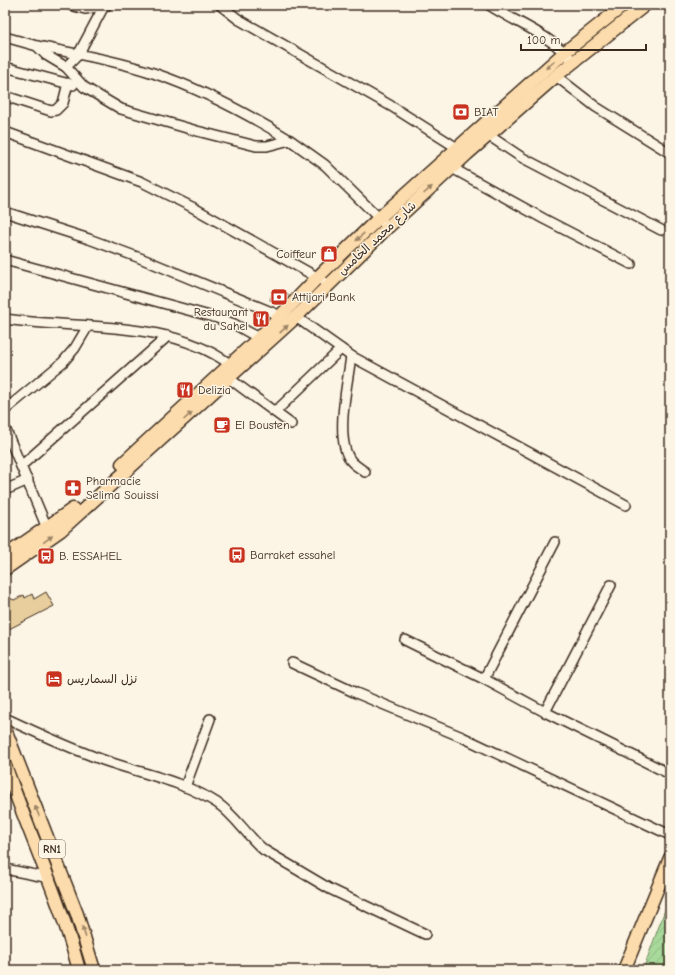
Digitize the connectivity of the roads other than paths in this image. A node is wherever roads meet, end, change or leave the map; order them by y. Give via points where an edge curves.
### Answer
1 (70, 5) edge
2 (220, 5) edge
3 (490, 5) edge
4 (624, 5) edge
5 (644, 5) edge
6 (106, 6) edge
7 (5, 36) edge
8 (37, 46) junction
9 (565, 52) junction
10 (78, 55) junction
11 (574, 62) junction
12 (5, 67) edge
13 (66, 67) junction
14 (556, 76) junction
15 (68, 83) junction
16 (84, 87) junction
17 (5, 96) edge
18 (5, 132) edge
19 (488, 135) junction
20 (290, 140) junction
21 (462, 151) junction
22 (670, 153) edge
23 (452, 168) junction
24 (5, 212) edge
25 (384, 223) junction
26 (661, 230) dead end
27 (5, 260) edge
28 (631, 264) dead end
29 (318, 278) junction
30 (328, 284) junction
31 (281, 316) junction
32 (296, 317) junction
33 (5, 319) edge
34 (88, 326) junction
35 (168, 336) junction
36 (259, 338) junction
37 (341, 349) junction
38 (352, 356) junction
39 (231, 364) junction
40 (230, 379) junction
41 (5, 410) edge
42 (275, 412) junction
43 (291, 424) dead end
44 (5, 428) edge
45 (21, 466) junction
46 (365, 472) dead end
47 (28, 480) junction
48 (5, 490) edge
49 (626, 505) dead end
50 (47, 528) junction
51 (555, 542) dead end
52 (5, 556) edge
53 (5, 569) edge
54 (611, 585) dead end
55 (405, 640) dead end
56 (292, 663) dead end
57 (484, 679) junction
58 (545, 712) junction
59 (5, 718) edge
60 (210, 719) dead end
61 (5, 729) edge
62 (5, 765) edge
63 (670, 774) edge
64 (185, 787) junction
65 (670, 835) edge
66 (670, 859) edge
67 (5, 869) edge
68 (50, 878) junction
69 (425, 934) dead end
70 (79, 970) edge
71 (94, 970) edge
72 (624, 970) edge

1 - 6 street via 85,9
2 - 21 street via 244,22 391,106
3 - 9 street via 544,35
4 - 9 main road, شارع محمد الخامس
5 - 11 main road, شارع محمد الخامس
6 - 10 street
7 - 8 street
8 - 10 street
8 - 13 street via 46,55
9 - 11 street
9 -> 21 main road, شارع محمد الخامس
10 - 13 street
10 - 20 street via 168,78 252,117
11 - 14 main road, شارع محمد الخامس
12 - 15 street
13 - 16 street
14 - 19 main road, شارع محمد الخامس
14 - 22 street via 596,106
15 - 16 street
15 - 17 street via 63,103 56,110 51,111
16 - 20 street via 121,109 197,131 256,146
18 - 29 street via 142,182
19 - 21 main road, شارع محمد الخامس
19 - 26 street via 521,158
20 - 25 street via 325,165
21 - 23 main road, شارع محمد الخامس
21 - 25 main road, شارع محمد الخامس
25 -> 23 main road, شارع محمد الخامس
23 - 28 street
24 - 31 street via 133,255
25 -> 29 main road, شارع محمد الخامس
25 - 30 main road, شارع محمد الخامس
27 - 36 street via 217,318
29 - 30 street
29 - 31 main road, شارع محمد الخامس
30 - 32 main road, شارع محمد الخامس
31 - 36 main road, شارع محمد الخامس
32 - 37 street
40 -> 32 main road, شارع محمد الخامس
33 - 34 street
34 - 35 street
34 - 41 street via 63,362
35 - 39 street via 204,348
35 - 45 street
36 - 39 main road, شارع محمد الخامس
37 - 38 street
37 - 42 street
38 - 46 street via 343,422 343,443 350,459
38 - 49 street
39 - 50 main road, شارع محمد الخامس via 71,511
40 - 42 street
53 -> 40 main road, شارع محمد الخامس via 61,530
42 - 43 street
44 - 45 street
45 - 47 street
47 - 48 street
47 - 50 street
50 - 52 main road, شارع محمد الخامس
51 - 57 street
54 - 58 street
55 - 57 street
56 - 65 street via 462,737
57 - 58 street
58 - 63 street
59 - 64 street via 101,759
60 - 64 street
71 -> 61 main road, RN1 via 77,914
62 - 68 main road, RN1
64 - 69 street via 218,804 264,850 330,889
66 - 72 main road
67 - 68 street
68 - 70 main road, RN1

